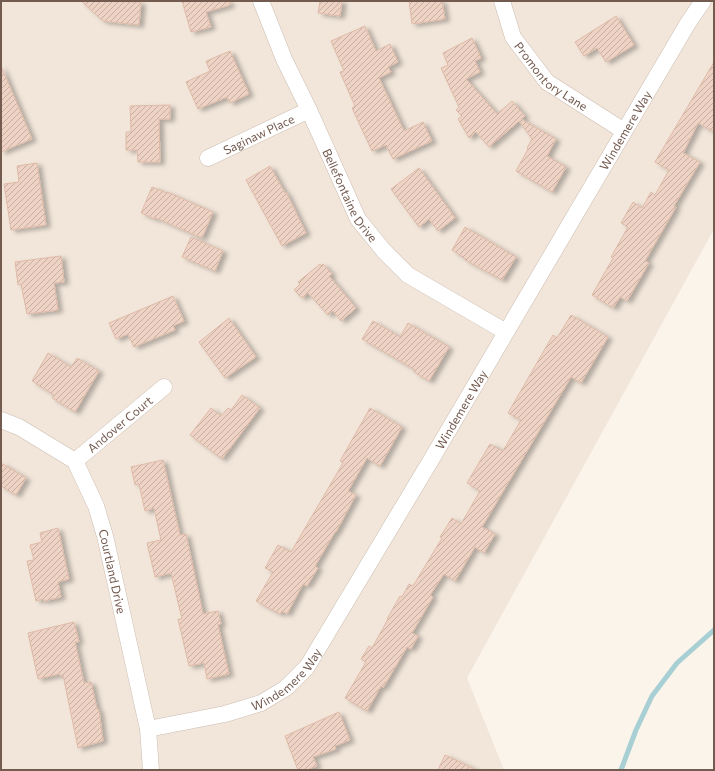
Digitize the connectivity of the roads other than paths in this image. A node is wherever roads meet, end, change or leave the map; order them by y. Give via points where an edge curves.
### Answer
1 (261, 1) edge
2 (502, 1) edge
3 (703, 1) edge
4 (309, 110) junction
5 (624, 132) junction
6 (208, 158) dead end
7 (506, 332) junction
8 (164, 387) dead end
9 (1, 420) edge
10 (75, 462) junction
11 (148, 729) junction
12 (151, 770) edge

1 - 4 street, Bellefontaine Drive
2 - 5 street, Promontory Lane via 513,37 547,82
3 - 5 street, Windemere Way
4 - 6 street, Saginaw Place
4 - 7 street, Bellefontaine Drive via 358,219 384,251 408,275
5 - 7 street, Windemere Way
7 - 11 street, Windemere Way via 307,667 286,688 260,703 226,714
8 - 10 street, Andover Court
9 - 10 street via 19,427
10 - 11 street, Courtland Drive via 96,506 105,536
11 - 12 street, Courtland Drive

